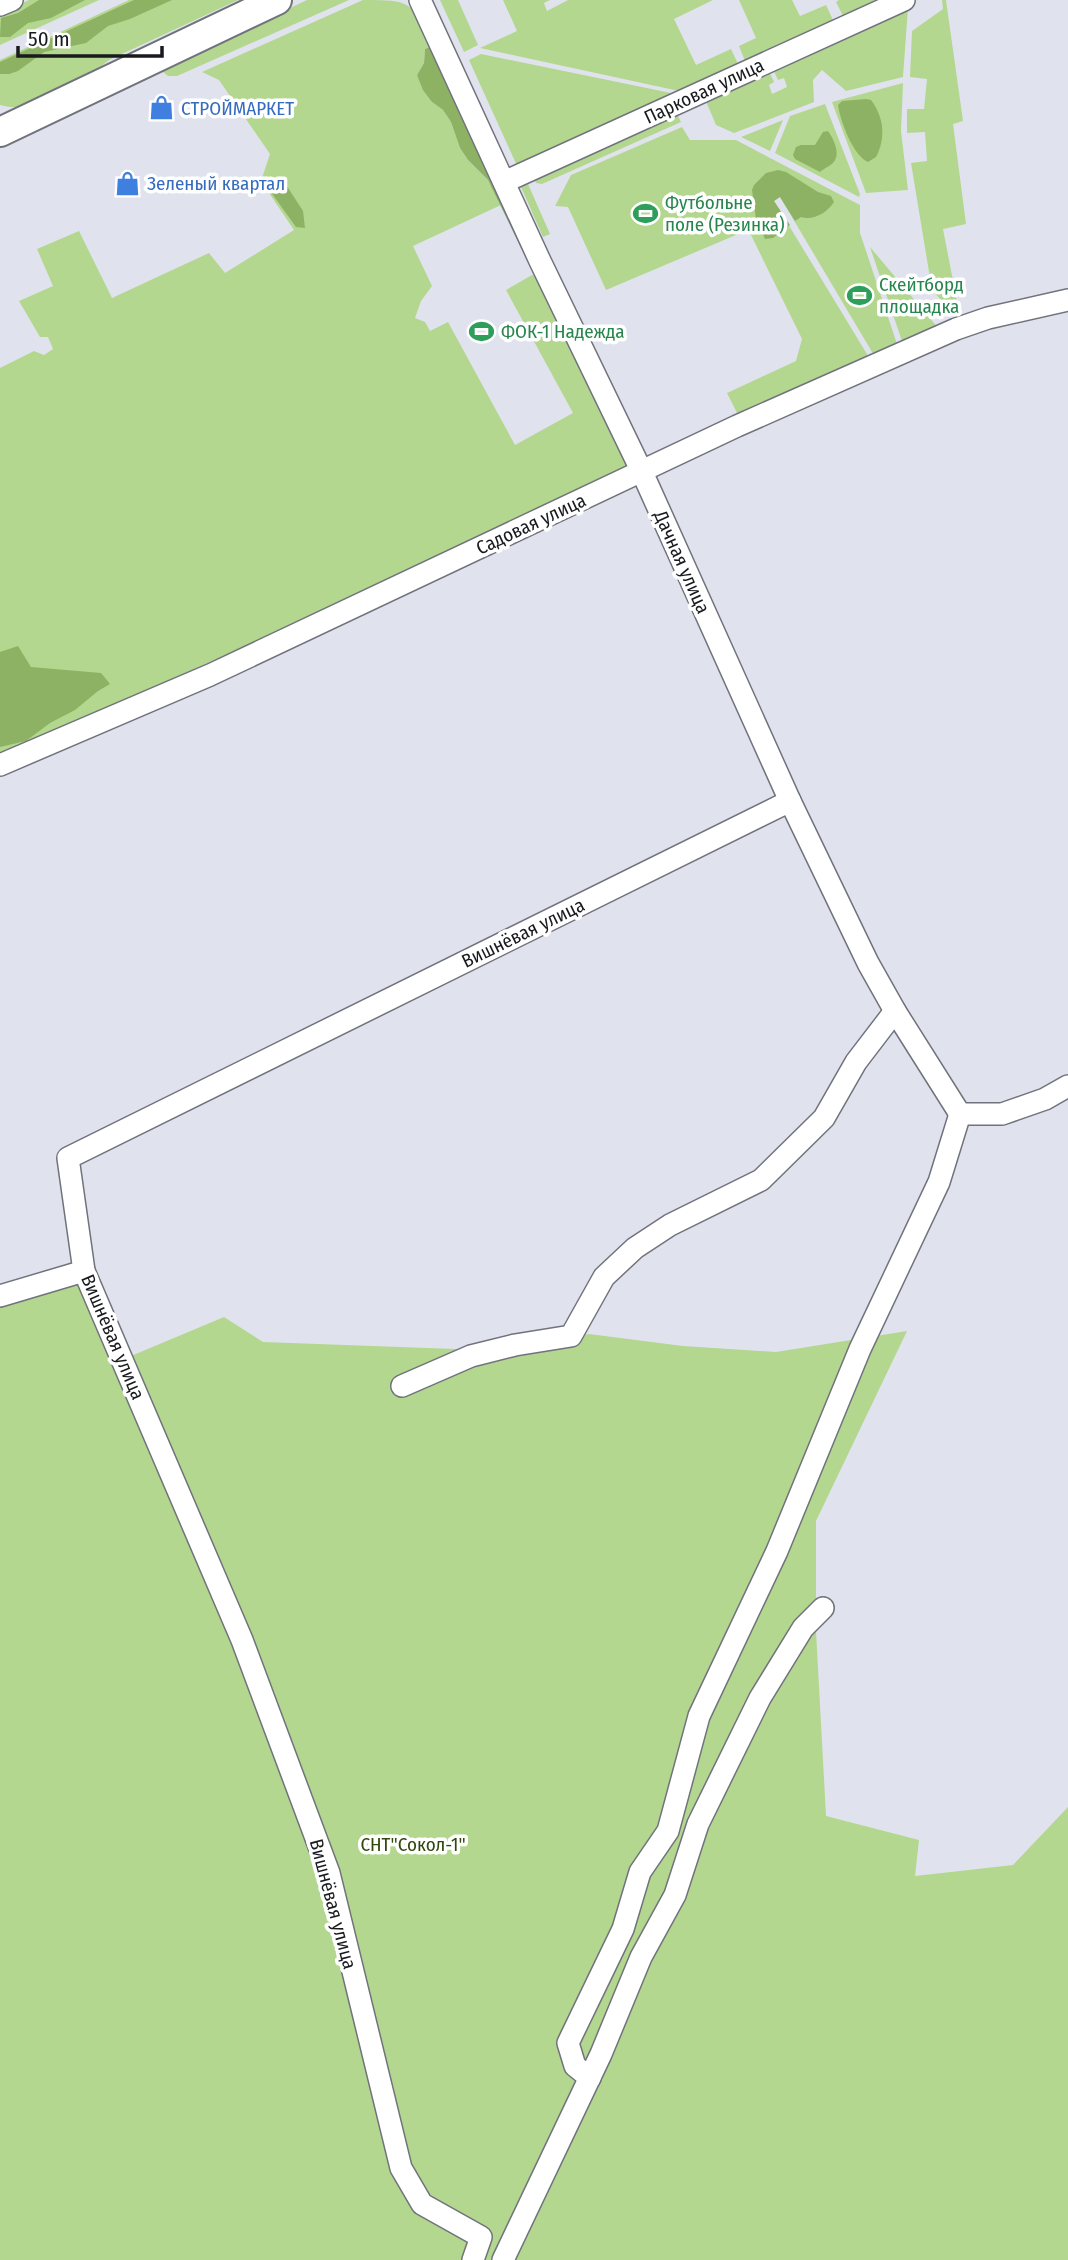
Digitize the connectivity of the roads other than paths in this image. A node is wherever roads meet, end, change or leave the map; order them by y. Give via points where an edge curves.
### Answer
1 (12, 0) edge
2 (277, 0) edge
3 (420, 0) edge
4 (904, 0) edge
5 (0, 5) edge
6 (0, 132) edge
7 (504, 182) junction
8 (1068, 300) edge
9 (642, 472) junction
10 (0, 765) edge
11 (790, 800) junction
12 (895, 1011) junction
13 (1068, 1086) edge
14 (960, 1114) junction
15 (84, 1272) junction
16 (0, 1296) edge
17 (402, 1387) dead end
18 (823, 1608) dead end
19 (590, 2078) junction
20 (473, 2260) edge
21 (503, 2260) edge

1 - 5 street
2 - 6 main road
3 - 7 street, Дачная улица
4 - 7 street, Парковая улица
7 - 9 street, Дачная улица
8 - 9 street, Садовая улица via 956,329
9 - 10 street, Садовая улица via 210,675
9 - 11 street, Дачная улица
11 - 12 street, Дачная улица
11 - 15 street, Вишнёвая улица via 68,1158
12 - 14 street, Дачная улица
12 - 17 street via 856,1062 824,1118 761,1180 670,1225 635,1248 604,1277 571,1336 471,1356
13 - 14 street via 1002,1114
14 - 19 street via 939,1182 860,1349 778,1551 699,1716 668,1831 640,1872 623,1929 568,2043 575,2066
15 - 16 street
15 - 20 street, Вишнёвая улица via 242,1640 329,1873 401,2168 422,2204 481,2237
18 - 19 street via 789,1648 760,1698 698,1825 675,1895 641,1958
19 - 21 street

